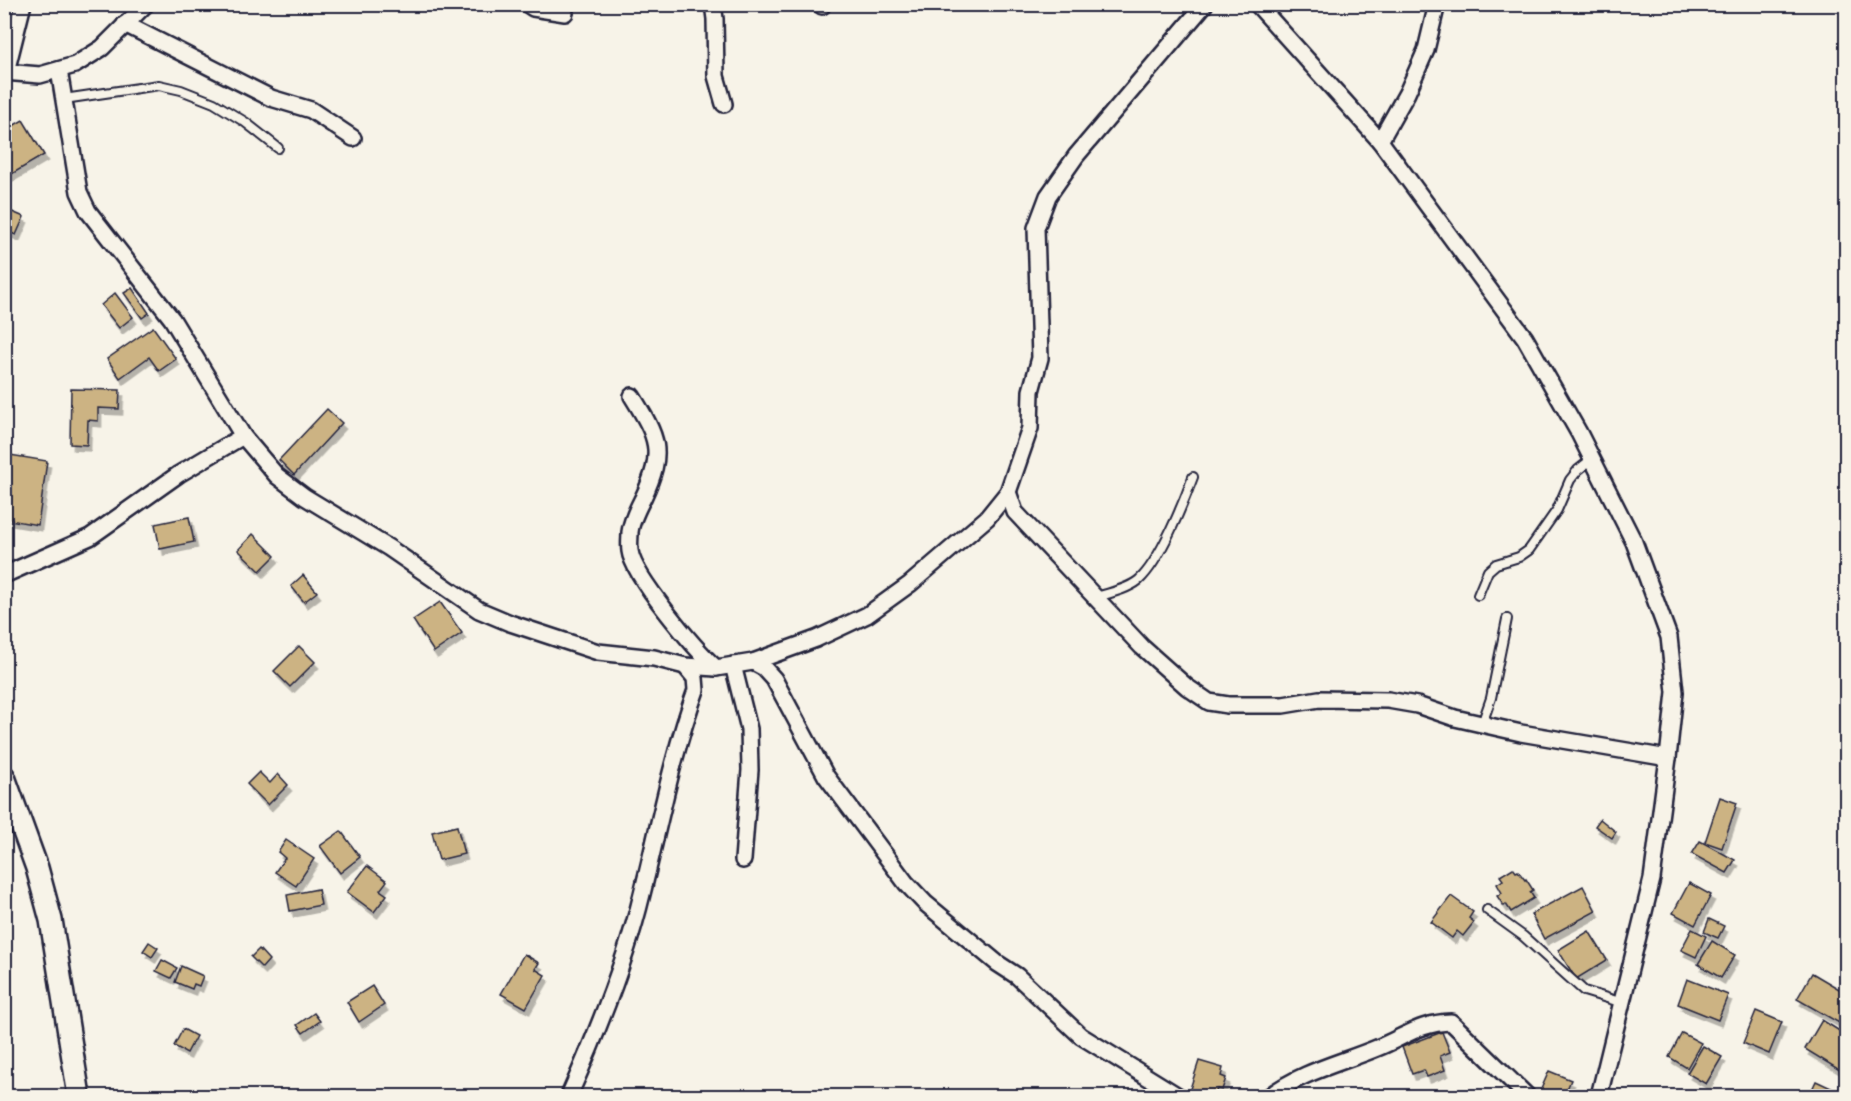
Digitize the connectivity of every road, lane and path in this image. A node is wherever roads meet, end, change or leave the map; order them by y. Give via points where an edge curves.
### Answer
1 (22, 4) edge
2 (146, 4) edge
3 (527, 4) edge
4 (713, 4) edge
5 (1205, 4) edge
6 (1257, 4) edge
7 (1437, 4) edge
8 (565, 13) dead end
9 (125, 24) junction
10 (59, 70) junction
11 (5, 72) edge
12 (64, 99) junction
13 (724, 104) dead end
14 (353, 138) dead end
15 (1380, 141) junction
16 (278, 148) dead end
17 (632, 396) dead end
18 (243, 436) junction
19 (1592, 459) junction
20 (1193, 477) dead end
21 (1008, 492) junction
22 (4, 575) edge
23 (1478, 595) dead end
24 (1095, 598) junction
25 (1507, 619) dead end
26 (753, 662) junction
27 (733, 665) junction
28 (685, 666) junction
29 (716, 668) junction
30 (1482, 724) junction
31 (1668, 758) junction
32 (4, 777) edge
33 (743, 860) dead end
34 (1487, 910) dead end
35 (1623, 1003) junction
36 (79, 1096) edge
37 (569, 1096) edge
38 (1178, 1096) edge
39 (1270, 1096) edge
40 (1527, 1096) edge
41 (1599, 1096) edge

1 - 11 street
2 - 9 street
3 - 8 street
4 - 13 street via 716,76
5 - 21 street via 1076,156 1048,196 1036,228 1040,358 1031,392 1030,428
6 - 15 street
7 - 15 street via 1426,50
9 - 10 street via 102,48
9 - 14 street via 271,98 311,110
10 - 11 street via 40,75
10 - 12 street
12 - 16 lane via 159,85 181,90 214,103
12 - 18 street via 80,192 88,211 172,319
15 - 19 street via 1525,338
17 - 29 street via 653,430 656,467 630,529 630,551 642,578 685,636
18 - 22 street via 179,474 90,537
18 - 28 street via 277,477 479,610 598,652
19 - 23 lane via 1570,480 1557,510 1529,550 1488,571
19 - 31 street via 1634,542 1669,637 1675,692
20 - 24 lane via 1176,519 1145,572 1129,586
21 - 24 street via 1015,512
21 - 26 street via 987,518 867,615
24 - 30 street via 1142,647 1209,702 1283,705 1319,699 1388,700
25 - 30 lane
26 - 27 street
26 - 38 street via 774,679 826,776 925,903 1017,976 1081,1036
27 - 29 street
27 - 33 street via 749,729
28 - 29 street
28 - 37 street via 695,678 696,690 642,896 591,1047
30 - 31 street
31 - 35 street via 1652,879
32 - 36 main road via 51,920
34 - 35 lane via 1523,936 1584,991
35 - 41 street
39 - 40 street via 1285,1084 1424,1026 1451,1022

